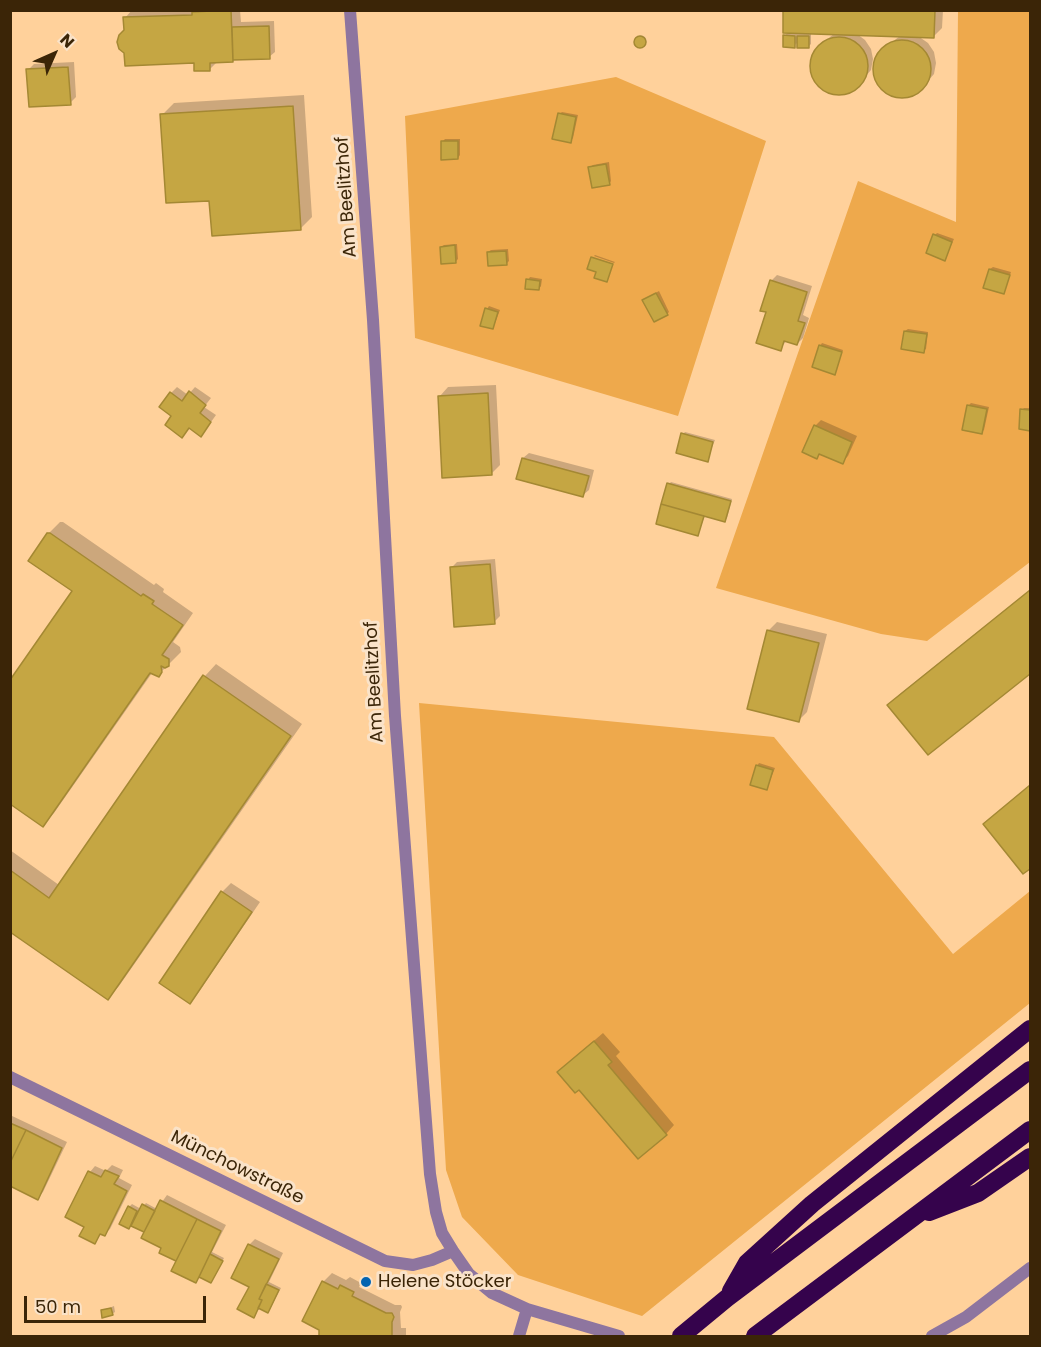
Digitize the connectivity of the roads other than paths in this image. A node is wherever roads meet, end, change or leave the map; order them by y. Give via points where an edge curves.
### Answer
1 (350, 10) edge
2 (1030, 1029) edge
3 (1030, 1070) edge
4 (10, 1077) edge
5 (1030, 1130) edge
6 (1030, 1157) edge
7 (908, 1220) junction
8 (453, 1251) junction
9 (1030, 1268) edge
10 (727, 1298) junction
11 (527, 1309) junction
12 (615, 1335) edge
13 (519, 1336) edge
14 (681, 1336) edge
15 (755, 1336) edge
16 (932, 1336) edge

1 - 8 street, Am Beelitzhof via 395,716 430,1174 442,1233
2 - 10 highway via 812,1203 747,1263
3 - 10 highway
4 - 8 street, Münchowstraße via 385,1261 413,1265
5 - 7 highway
6 - 7 highway via 978,1193
7 - 15 highway
8 - 11 street, Am Beelitzhof via 469,1274 492,1293
9 - 16 street via 966,1317
10 - 14 highway
11 - 12 street, Am Beelitzhof
11 - 13 street

